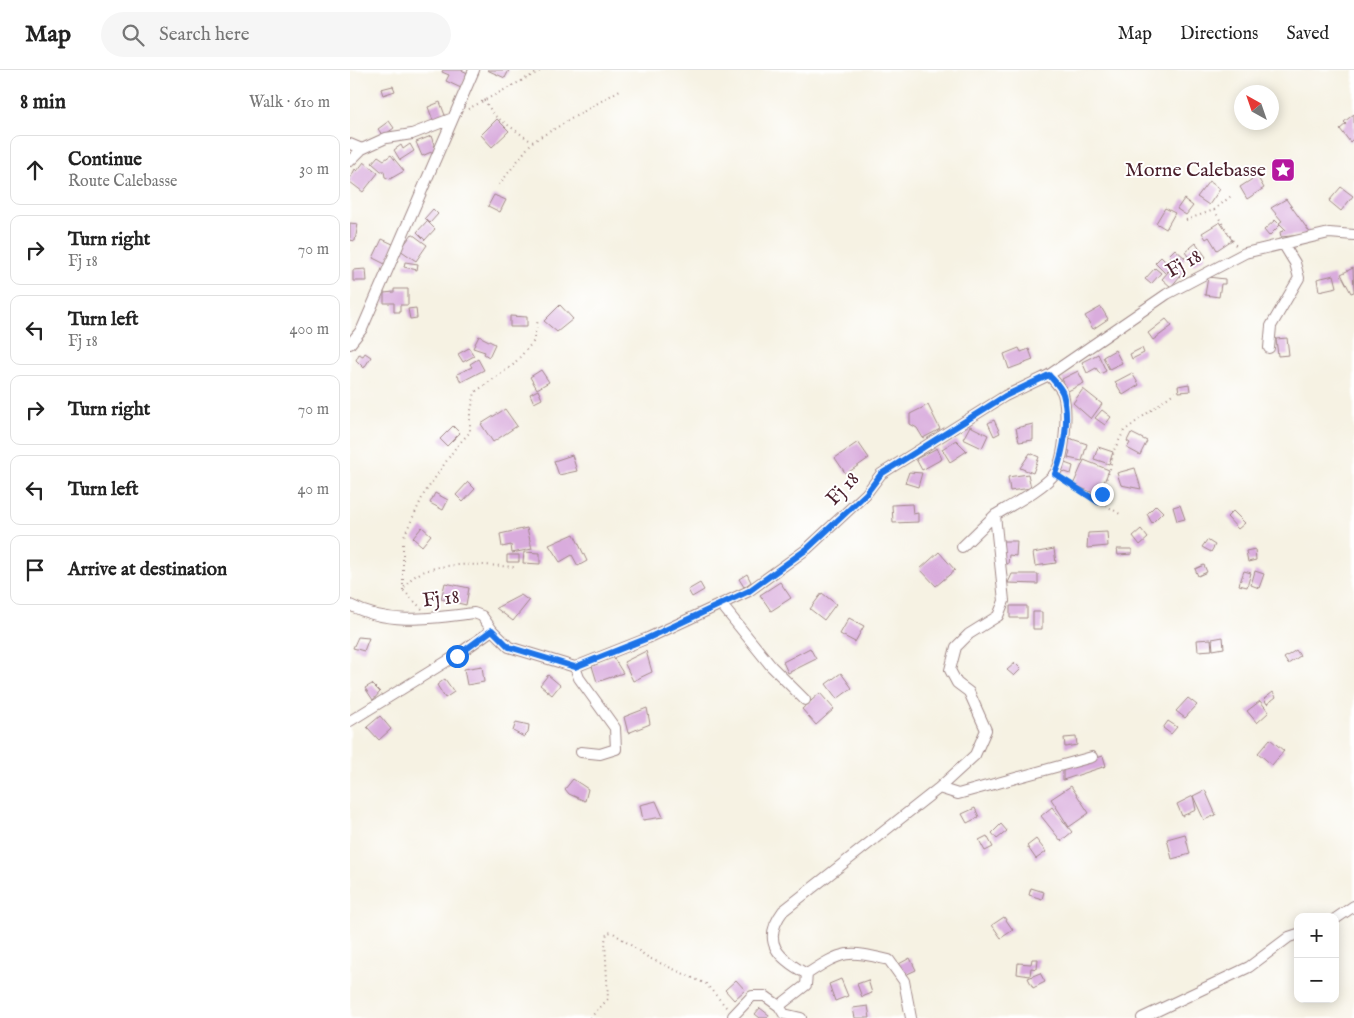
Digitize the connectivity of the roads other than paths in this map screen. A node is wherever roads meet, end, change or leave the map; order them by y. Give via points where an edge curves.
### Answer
1 (474, 70) edge
2 (453, 118) junction
3 (350, 144) edge
4 (362, 149) junction
5 (350, 161) edge
6 (1354, 235) edge
7 (1284, 245) junction
8 (350, 344) edge
9 (1269, 348) dead end
10 (1049, 375) junction
11 (995, 515) junction
12 (962, 547) dead end
13 (721, 604) junction
14 (350, 605) edge
15 (492, 630) junction
16 (575, 667) junction
17 (805, 700) dead end
18 (350, 721) edge
19 (581, 752) dead end
20 (1092, 757) dead end
21 (938, 788) junction
22 (1354, 906) edge
23 (1339, 916) edge
24 (1294, 935) edge
25 (806, 974) junction
26 (779, 1006) junction
27 (733, 1016) road end
28 (801, 1018) edge
29 (911, 1018) edge
30 (1142, 1018) edge

1 - 2 street
2 - 4 street via 412,134 386,138
2 - 8 street via 362,329
3 - 4 street
4 - 5 street
6 - 7 street, Fj 18 via 1328,233
7 - 9 street via 1295,263 1299,278 1271,326
7 - 10 street, Fj 18 via 1241,254 1167,294
10 - 11 street via 1062,392 1066,418 1055,474
10 - 13 street, Fj 18 via 1005,396 881,474 866,494 807,549 749,591
11 - 12 street
11 - 21 street via 1004,601 998,616 956,647 950,670 957,683 969,692 986,730 975,755
13 - 16 street, Fj 18
13 - 17 street via 771,666
14 - 15 street, Fj 18 via 362,611 405,620 474,613 482,616
15 - 16 street, Fj 18 via 509,647
15 - 18 street via 457,656
16 - 19 street via 578,678 615,728 616,749 600,754
20 - 21 street via 958,794
21 - 25 street via 824,878 776,921 773,945 780,956
22 - 23 street
24 - 30 street via 1249,967
25 - 26 street via 806,985
25 - 29 street via 843,954 854,952 889,960 904,981
26 - 27 street via 765,996 752,996
26 - 28 street via 784,1014

